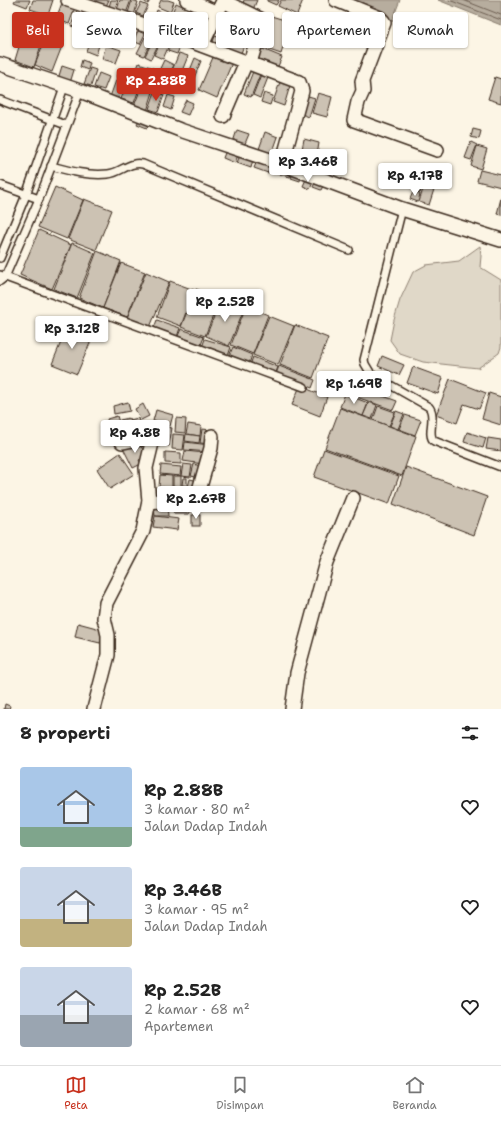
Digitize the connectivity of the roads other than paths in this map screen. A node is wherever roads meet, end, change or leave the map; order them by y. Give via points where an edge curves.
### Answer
1 (187, 0) edge
2 (336, 0) edge
3 (76, 1) edge
4 (222, 5) edge
5 (144, 24) edge
6 (208, 33) edge
7 (208, 47) edge
8 (248, 63) junction
9 (0, 64) edge
10 (64, 86) junction
11 (80, 91) junction
12 (0, 100) edge
13 (224, 116) dead end
14 (52, 120) junction
15 (66, 125) junction
16 (437, 150) dead end
17 (282, 164) junction
18 (51, 166) junction
19 (0, 185) edge
20 (26, 195) junction
21 (39, 199) junction
22 (402, 209) junction
23 (501, 240) edge
24 (349, 250) dead end
25 (0, 258) edge
26 (2, 278) edge
27 (304, 387) dead end
28 (212, 436) dead end
29 (122, 442) dead end
30 (501, 467) edge
31 (353, 498) dead end
32 (149, 501) junction
33 (94, 709) edge
34 (292, 709) edge

1 - 4 street
2 - 16 street via 380,18 384,24 362,81 363,91 354,120
3 - 5 street
4 - 6 street
4 - 8 street via 262,22
7 - 8 street
8 - 13 street
8 - 17 street via 297,81 301,85
9 - 10 street
10 - 11 street
10 - 14 lane
11 - 15 lane
11 - 17 street via 180,130
12 - 14 lane
14 - 15 lane
14 - 20 lane
15 - 18 lane
17 - 22 street
18 - 21 lane
18 - 24 lane via 85,174 107,174 117,172 132,163 143,164
19 - 20 lane
20 - 21 lane
20 - 25 lane
21 - 26 lane
22 - 23 street
22 - 30 lane via 365,364 372,374 429,407 432,411 432,440
26 - 27 lane
28 - 32 street via 196,501
29 - 32 street via 146,438 152,443 146,468
31 - 34 street via 327,562 297,674
32 - 33 street via 144,531 106,603 104,618 108,635 108,655

